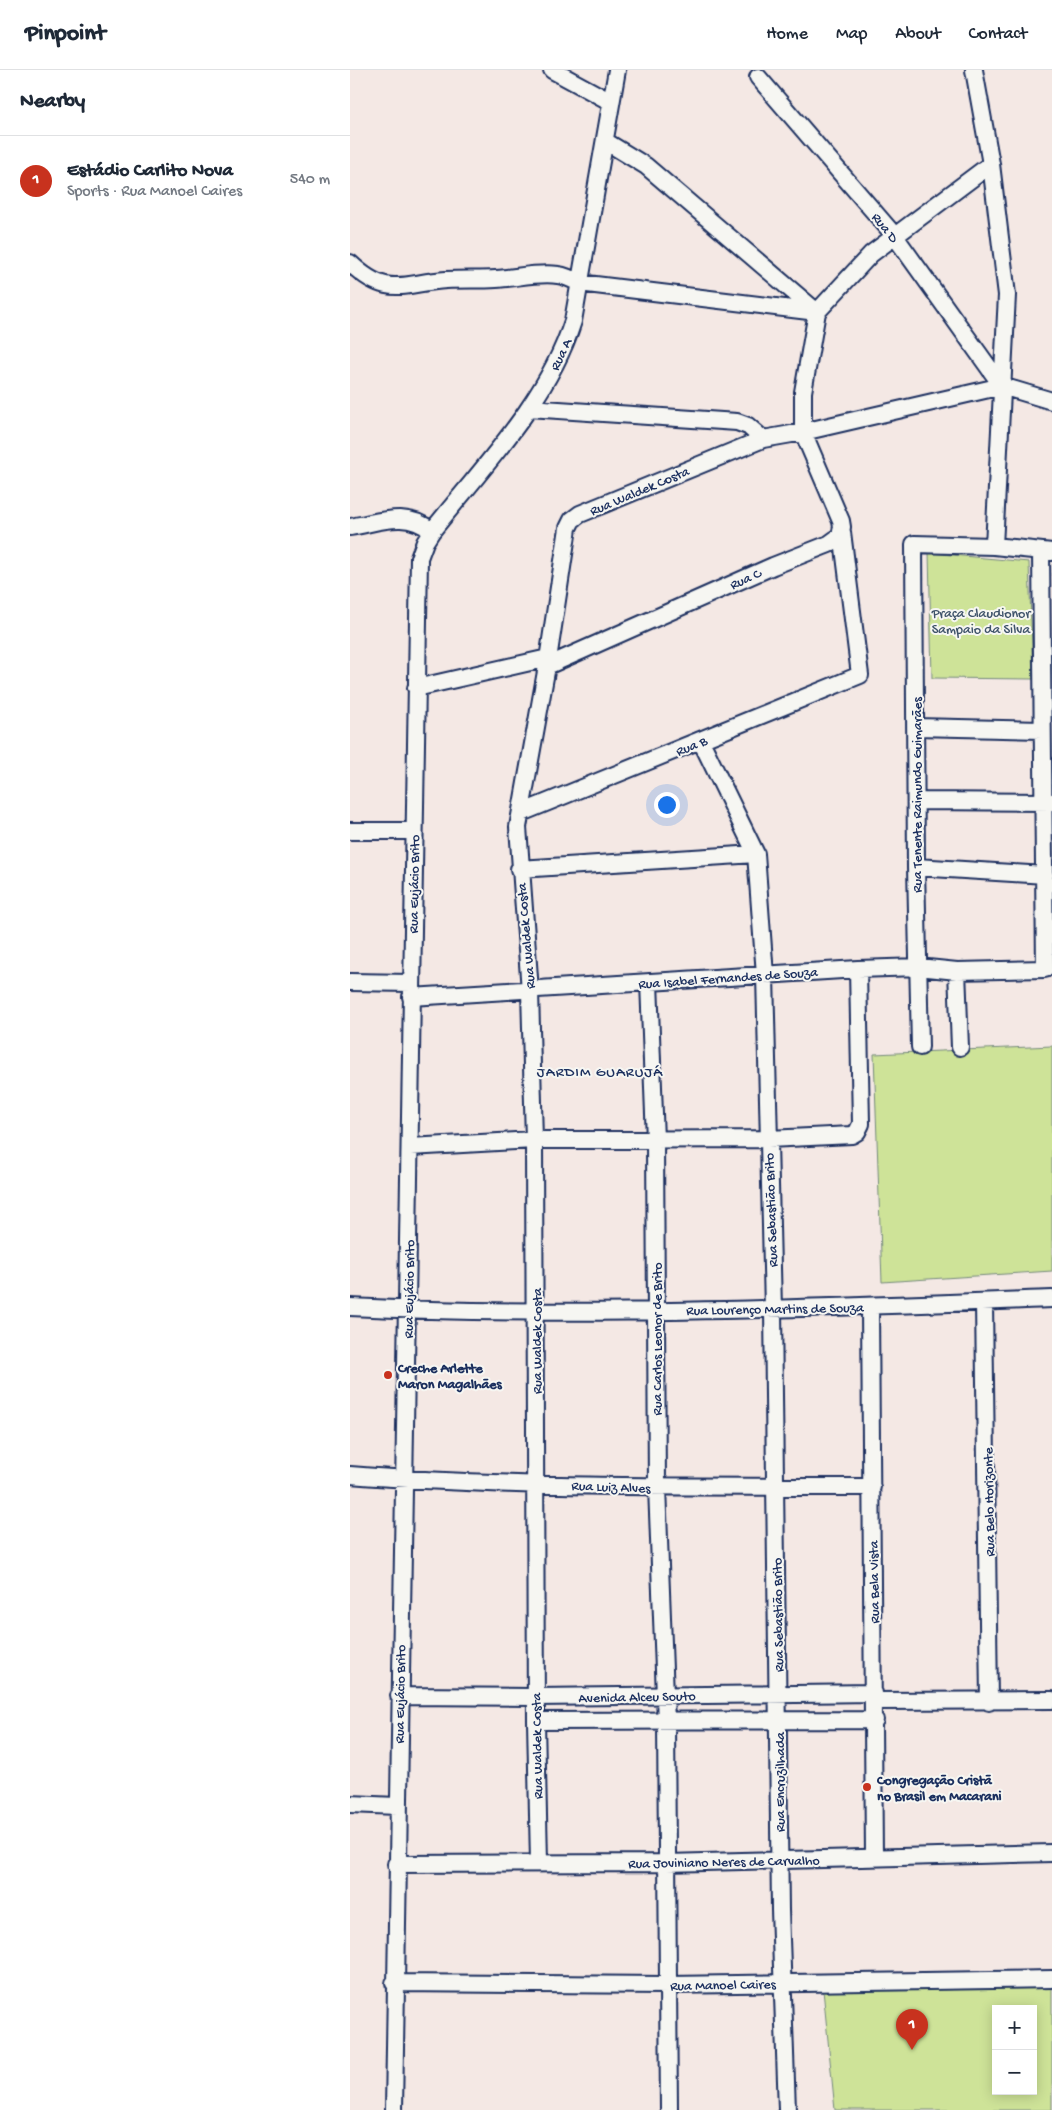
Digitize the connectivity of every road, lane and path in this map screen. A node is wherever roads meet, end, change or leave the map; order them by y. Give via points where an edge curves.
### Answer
1 (552, 70) edge
2 (617, 70) edge
3 (974, 70) edge
4 (758, 76) dead end
5 (611, 102) junction
6 (605, 141) junction
7 (991, 164) junction
8 (894, 235) junction
9 (350, 263) edge
10 (579, 283) junction
11 (817, 312) junction
12 (1002, 386) junction
13 (1052, 401) edge
14 (529, 408) junction
15 (803, 432) junction
16 (762, 438) junction
17 (350, 527) edge
18 (432, 531) junction
19 (842, 532) junction
20 (994, 546) junction
21 (1047, 552) edge
22 (547, 662) junction
23 (416, 688) junction
24 (916, 726) junction
25 (1042, 730) junction
26 (701, 741) junction
27 (1047, 760) edge
28 (916, 801) junction
29 (1047, 802) edge
30 (521, 813) junction
31 (350, 830) edge
32 (414, 831) junction
33 (756, 854) junction
34 (916, 867) junction
35 (519, 869) junction
36 (1045, 875) junction
37 (918, 967) junction
38 (858, 969) junction
39 (958, 971) junction
40 (766, 975) junction
41 (350, 982) edge
42 (649, 982) junction
43 (411, 990) junction
44 (530, 991) junction
45 (920, 1047) dead end
46 (960, 1047) dead end
47 (768, 1139) junction
48 (534, 1140) junction
49 (655, 1140) junction
50 (410, 1147) junction
51 (1052, 1299) edge
52 (984, 1302) junction
53 (350, 1307) edge
54 (870, 1307) junction
55 (773, 1309) junction
56 (407, 1310) junction
57 (655, 1310) junction
58 (536, 1312) junction
59 (350, 1475) edge
60 (405, 1480) junction
61 (536, 1484) junction
62 (775, 1486) junction
63 (656, 1487) junction
64 (872, 1487) junction
65 (779, 1693) junction
66 (399, 1696) junction
67 (665, 1696) junction
68 (535, 1697) junction
69 (874, 1697) junction
70 (1052, 1700) edge
71 (989, 1702) junction
72 (779, 1720) junction
73 (875, 1720) junction
74 (536, 1722) junction
75 (666, 1722) junction
76 (350, 1804) edge
77 (397, 1806) junction
78 (1052, 1853) edge
79 (874, 1858) junction
80 (779, 1860) junction
81 (539, 1862) junction
82 (396, 1864) junction
83 (667, 1864) junction
84 (1052, 1979) edge
85 (783, 1982) junction
86 (394, 1983) junction
87 (668, 1985) junction
88 (394, 2110) edge
89 (669, 2110) edge
90 (787, 2110) edge

1 - 5 street
2 - 5 street, Rua A
3 - 7 street
4 - 8 street, Rua D
5 - 6 street, Rua A
6 - 10 street, Rua A
6 - 11 street via 646,166
7 - 8 street
7 - 12 street via 1007,295
8 - 11 street via 871,254
8 - 12 street, Rua D
9 - 10 street via 369,279 392,287 444,280 550,274
10 - 11 street
10 - 14 street, Rua A via 574,321 566,343 556,366
11 - 15 street via 803,392
12 - 13 street, Rua Waldek Costa
12 - 15 street, Rua Waldek Costa
12 - 20 street
14 - 16 street via 737,422 748,426
14 - 18 street, Rua A
15 - 16 street, Rua Waldek Costa
15 - 19 street via 841,521
16 - 22 street, Rua Waldek Costa via 572,520 565,536
17 - 18 street via 404,518 422,523
18 - 23 street, Rua Eujácio Brito via 419,558
19 - 22 street, Rua C via 829,544
19 - 26 street, Rua B via 860,675
20 - 21 street
20 - 24 street, Rua Tenente Raimundo Guimarães via 914,544
21 - 25 street
22 - 23 street, Rua C
22 - 30 street, Rua Waldek Costa
23 - 32 street, Rua Eujácio Brito
24 - 25 street
24 - 28 street, Rua Tenente Raimundo Guimarães
25 - 27 street
26 - 30 street, Rua B
26 - 33 street, Rua Sebastião Brito
27 - 29 street
28 - 29 street
28 - 34 street, Rua Tenente Raimundo Guimarães
29 - 36 street
30 - 35 street, Rua Waldek Costa
31 - 32 street
32 - 43 street, Rua Eujácio Brito
33 - 35 street
33 - 40 street, Rua Sebastião Brito
34 - 36 street
34 - 37 street, Rua Tenente Raimundo Guimarães
35 - 44 street, Rua Waldek Costa
36 - 39 street, Rua Isabel Fernandes de Souza via 1045,969
37 - 38 street, Rua Isabel Fernandes de Souza
37 - 39 street, Rua Isabel Fernandes de Souza
37 - 45 street, Rua Tenente Raimundo Guimarães
38 - 40 street, Rua Isabel Fernandes de Souza
38 - 47 street via 860,1128 852,1135
39 - 46 street
40 - 42 street, Rua Isabel Fernandes de Souza
40 - 47 street, Rua Sebastião Brito
41 - 43 street, Rua Isabel Fernandes de Souza
42 - 44 street, Rua Isabel Fernandes de Souza
42 - 49 street, Rua Carlos Leonor de Brito
43 - 44 street, Rua Isabel Fernandes de Souza
43 - 50 street, Rua Eujácio Brito
44 - 48 street, Rua Waldek Costa
47 - 49 street
47 - 55 street, Rua Sebastião Brito
48 - 49 street
48 - 50 street
48 - 58 street, Rua Waldek Costa
49 - 57 street, Rua Carlos Leonor de Brito
50 - 56 street, Rua Eujácio Brito
51 - 52 street, Rua Lourenço Martins de Souza
52 - 54 street, Rua Lourenço Martins de Souza
52 - 71 street, Rua Belo Horizonte
53 - 56 street, Rua Lourenço Martins de Souza
54 - 55 street, Rua Lourenço Martins de Souza
54 - 64 street, Rua Bela Vista
55 - 57 street, Rua Lourenço Martins de Souza
55 - 62 street, Rua Sebastião Brito
56 - 58 street, Rua Lourenço Martins de Souza
56 - 60 street, Rua Eujácio Brito
57 - 58 street, Rua Lourenço Martins de Souza
57 - 63 street, Rua Carlos Leonor de Brito
58 - 61 street, Rua Waldek Costa
59 - 60 street, Rua Luiz Alves
60 - 61 street, Rua Luiz Alves
60 - 66 street, Rua Eujácio Brito
61 - 63 street, Rua Luiz Alves
61 - 68 street, Rua Waldek Costa
62 - 63 street, Rua Luiz Alves
62 - 64 street, Rua Luiz Alves
62 - 65 street, Rua Sebastião Brito
63 - 67 street, Rua Carlos Leonor de Brito
64 - 69 street, Rua Bela Vista
65 - 67 street, Avenida Alceu Souto
65 - 69 street, Avenida Alceu Souto
65 - 72 street, Rua Encruzilhada
66 - 68 street, Avenida Alceu Souto
66 - 77 street, Rua Eujácio Brito
67 - 68 street, Avenida Alceu Souto
67 - 75 street, Rua Carlos Leonor de Brito
68 - 74 street, Rua Waldek Costa
69 - 71 street, Avenida Alceu Souto
69 - 73 street, Rua Bela Vista
70 - 71 street, Avenida Alceu Souto
72 - 73 street, Avenida Alceu Souto
72 - 75 street, Avenida Alceu Souto
72 - 80 street, Rua Encruzilhada
73 - 79 street, Rua Bela Vista
74 - 75 street, Avenida Alceu Souto
74 - 81 street, Rua Waldek Costa
75 - 83 street, Rua Carlos Leonor de Brito
76 - 77 street
77 - 82 street, Rua Eujácio Brito
78 - 79 street, Rua Joviniano Neres de Carvalho
79 - 80 street, Rua Joviniano Neres de Carvalho
80 - 83 street, Rua Joviniano Neres de Carvalho
80 - 85 street, Rua Encruzilhada
81 - 82 street, Rua Joviniano Neres de Carvalho
81 - 83 street, Rua Joviniano Neres de Carvalho
82 - 86 street, Rua Eujácio Brito
83 - 87 street, Rua Carlos Leonor de Brito
84 - 85 street, Rua Manoel Caires
85 - 87 street, Rua Manoel Caires
85 - 90 street, Rua Encruzilhada
86 - 87 street, Rua Manoel Caires
86 - 88 street, Rua Eujácio Brito
87 - 89 street, Rua Carlos Leonor de Brito

